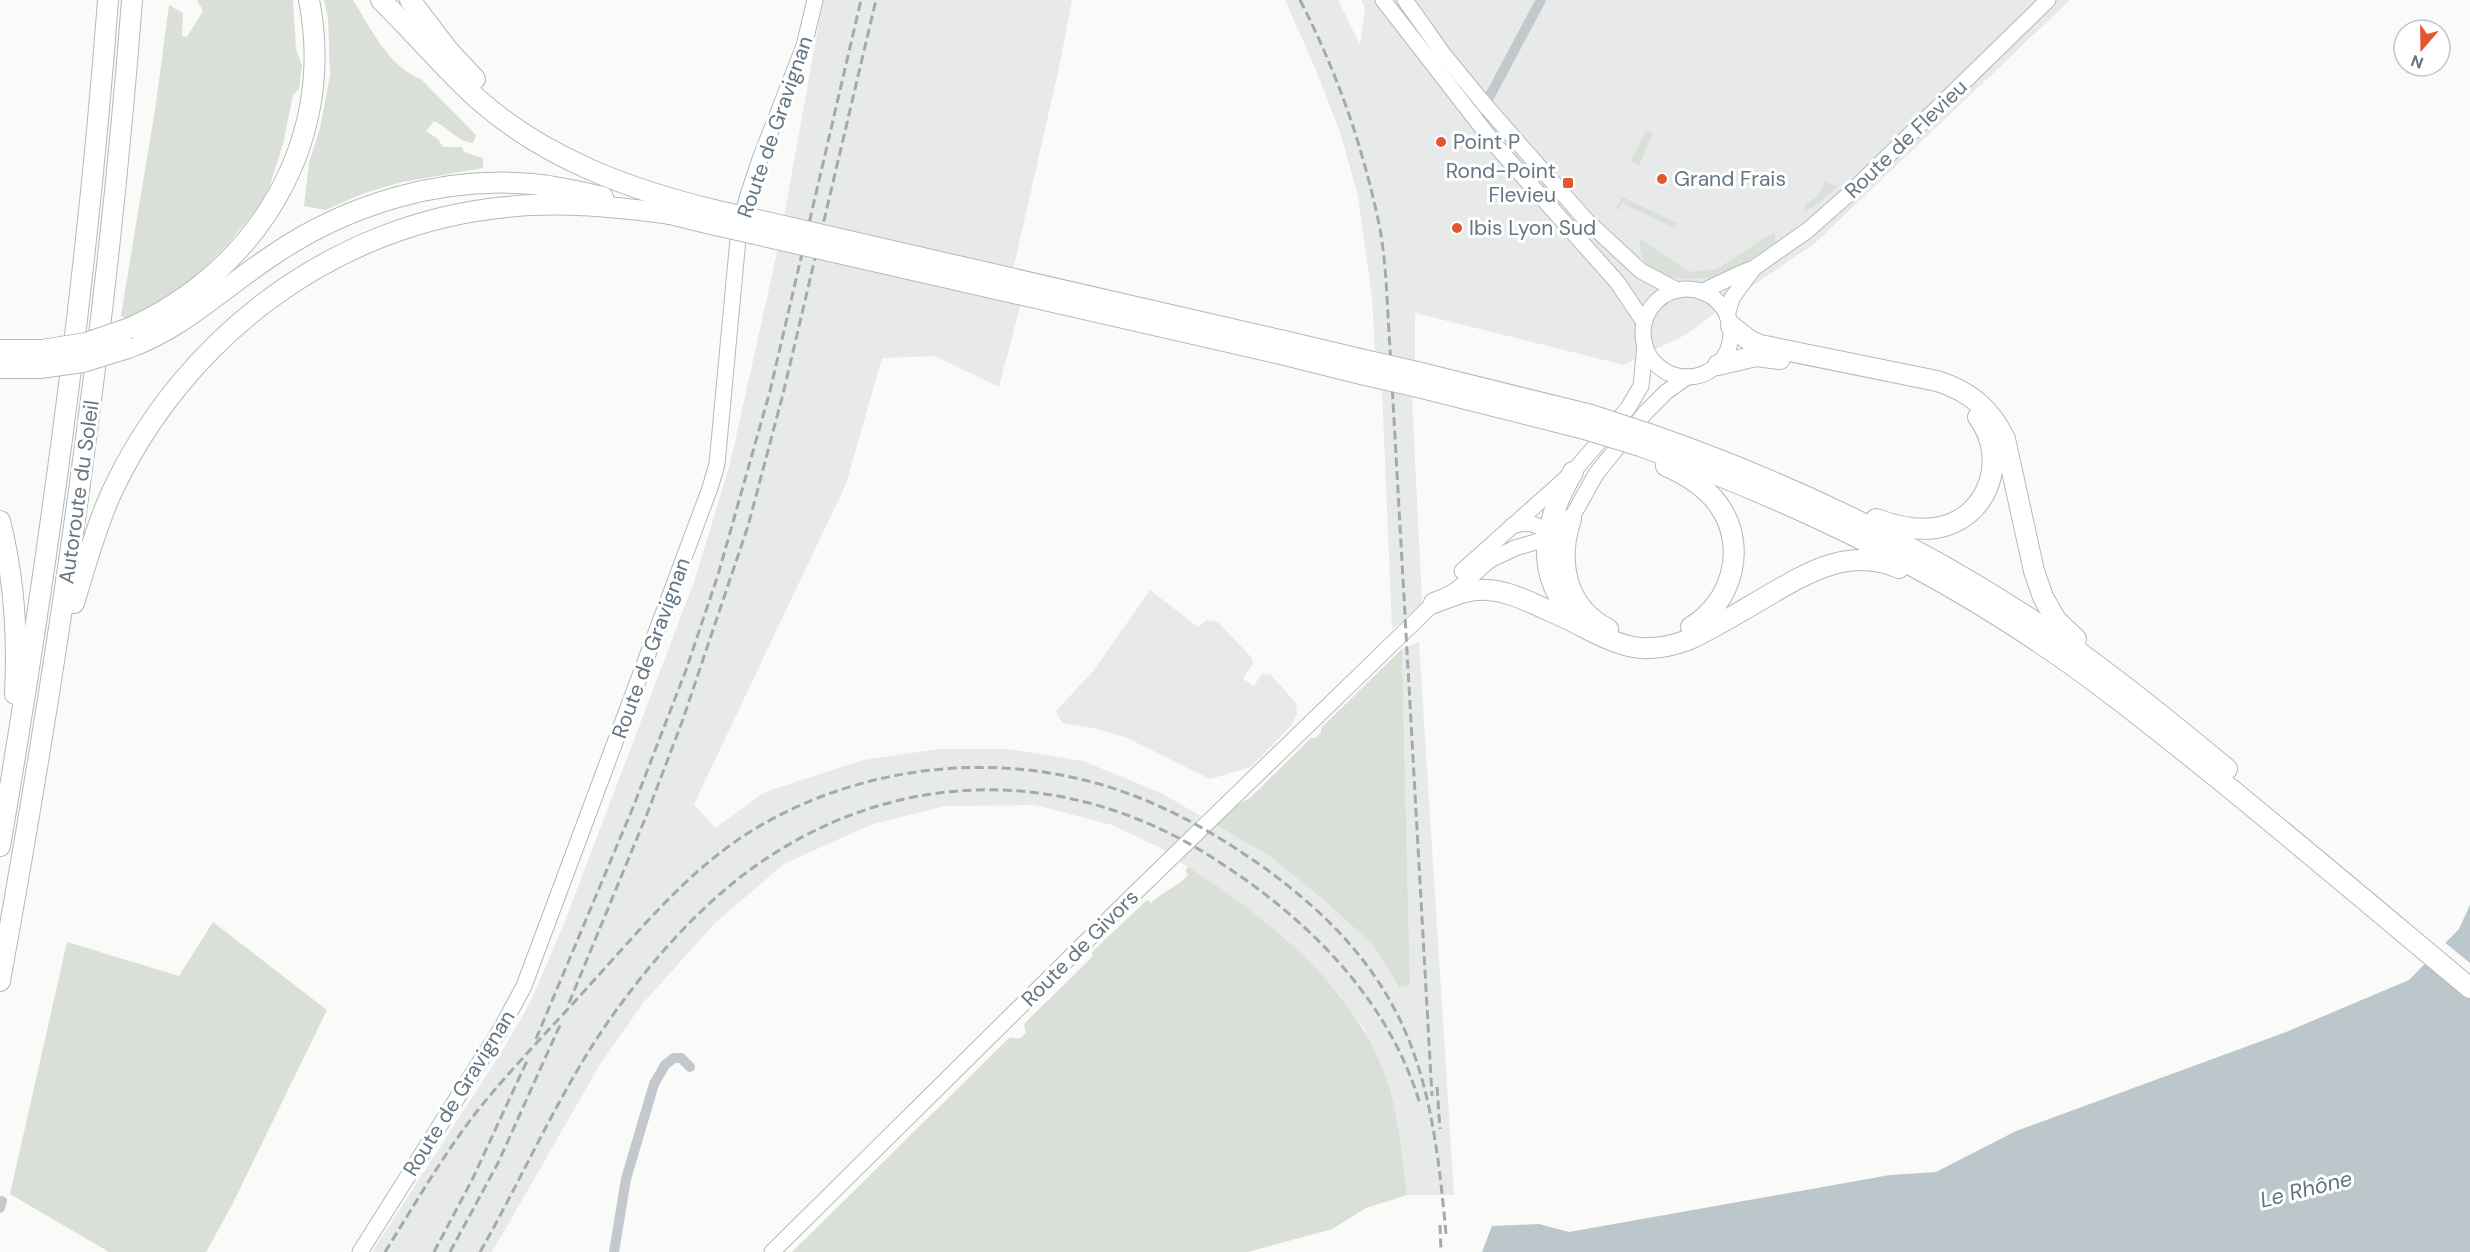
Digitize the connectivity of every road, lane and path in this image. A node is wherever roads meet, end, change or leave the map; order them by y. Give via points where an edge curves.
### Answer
1 (108, 0) edge
2 (132, 0) edge
3 (309, 0) edge
4 (381, 0) edge
5 (389, 0) edge
6 (410, 0) edge
7 (815, 0) edge
8 (1383, 0) edge
9 (1405, 0) edge
10 (1540, 0) edge
11 (2048, 0) edge
12 (410, 28) junction
13 (1485, 105) junction
14 (1473, 115) junction
15 (555, 152) junction
16 (670, 214) junction
17 (713, 217) junction
18 (1754, 268) junction
19 (1677, 290) junction
20 (1701, 292) junction
21 (1729, 321) junction
22 (1644, 322) junction
23 (1645, 345) junction
24 (0, 350) edge
25 (41, 359) junction
26 (1718, 365) junction
27 (0, 368) edge
28 (1687, 377) junction
29 (1418, 379) junction
30 (1583, 426) junction
31 (1641, 444) junction
32 (1573, 472) junction
33 (1768, 479) junction
34 (1571, 519) junction
35 (0, 521) edge
36 (1512, 526) junction
37 (1548, 535) junction
38 (1564, 560) junction
39 (1938, 579) junction
40 (1434, 603) junction
41 (1584, 627) junction
42 (53, 675) junction
43 (2251, 789) junction
44 (10, 790) junction
45 (0, 846) edge
46 (2377, 902) junction
47 (2470, 972) edge
48 (0, 981) edge
49 (2470, 988) edge
50 (690, 1067) dead end
51 (360, 1252) edge
52 (614, 1252) edge
53 (772, 1252) edge

1 - 44 highway, Autoroute du Soleil via 72,371
2 - 42 highway, Autoroute du Soleil via 86,453
3 - 25 highway, bridge via 314,47 312,90 298,152 259,227 217,273 166,310 130,328
4 - 12 highway
5 - 12 highway
6 - 15 highway via 470,74
7 - 51 main road, Route de Gravignan via 804,46 747,198 738,239 717,464 710,488 524,986
8 - 14 main road
9 - 13 main road
10 - 13 street
11 - 18 main road, Route de Flevieu via 1851,192 1808,230
12 - 15 highway via 482,102
13 - 14 street
13 - 19 main road via 1617,251 1649,277
14 - 22 main road via 1617,282
15 - 17 highway via 628,186
16 - 17 highway
16 - 25 highway, bridge via 532,184 425,190 369,207 306,235 157,337 83,362
16 - 42 highway via 561,205 462,213 418,224 353,249 294,281 258,307 195,365 167,399 131,455 99,525
17 - 29 highway, bridge
18 - 20 main road, Route de Flevieu
18 - 21 main road, Route de Flevieu via 1732,298
19 - 20 main road
19 - 22 main road via 1656,302
20 - 21 main road via 1714,298
21 - 26 main road via 1729,347
21 - 43 highway via 1760,345 1937,381 1962,390 1979,402 2005,439 2034,571 2052,614
22 - 23 main road
23 - 28 main road via 1660,368
23 - 32 main road via 1639,392
24 - 25 highway
25 - 27 highway
26 - 28 main road via 1707,373
26 - 33 highway via 1764,357 1940,393 1961,402 1979,418 1994,460 1989,486 1974,508 1955,522 1926,529 1882,521
28 - 34 main road via 1646,412 1596,474
29 - 30 highway
29 - 30 highway
30 - 31 highway, bridge
31 - 33 highway
31 - 38 highway via 1713,497 1723,512 1734,556 1722,598 1707,616 1683,632 1656,638 1628,636 1597,622 1580,607 1568,583
31 - 39 highway via 1795,506
32 - 36 main road
32 - 37 highway via 1557,499
33 - 43 highway via 1908,546 2022,614 2119,682
34 - 37 main road
34 - 38 highway via 1564,541
35 - 44 highway via 16,628
36 - 37 main road via 1533,523
36 - 40 main road via 1446,586
37 - 38 main road
37 - 40 main road via 1490,560 1456,590
37 - 41 highway via 1547,559 1553,587 1564,607
39 - 41 highway via 1876,561 1848,560 1807,573 1699,635 1670,646 1628,647 1603,639
39 - 46 highway via 2072,665
40 - 41 highway via 1469,591 1496,591
40 - 53 main road, Route de Givors
42 - 48 highway, Autoroute du Soleil
43 - 46 highway
44 - 45 highway, Autoroute du Soleil
46 - 47 highway
46 - 49 highway
50 - 52 street via 681,1058 674,1059 665,1065 654,1084 626,1179

